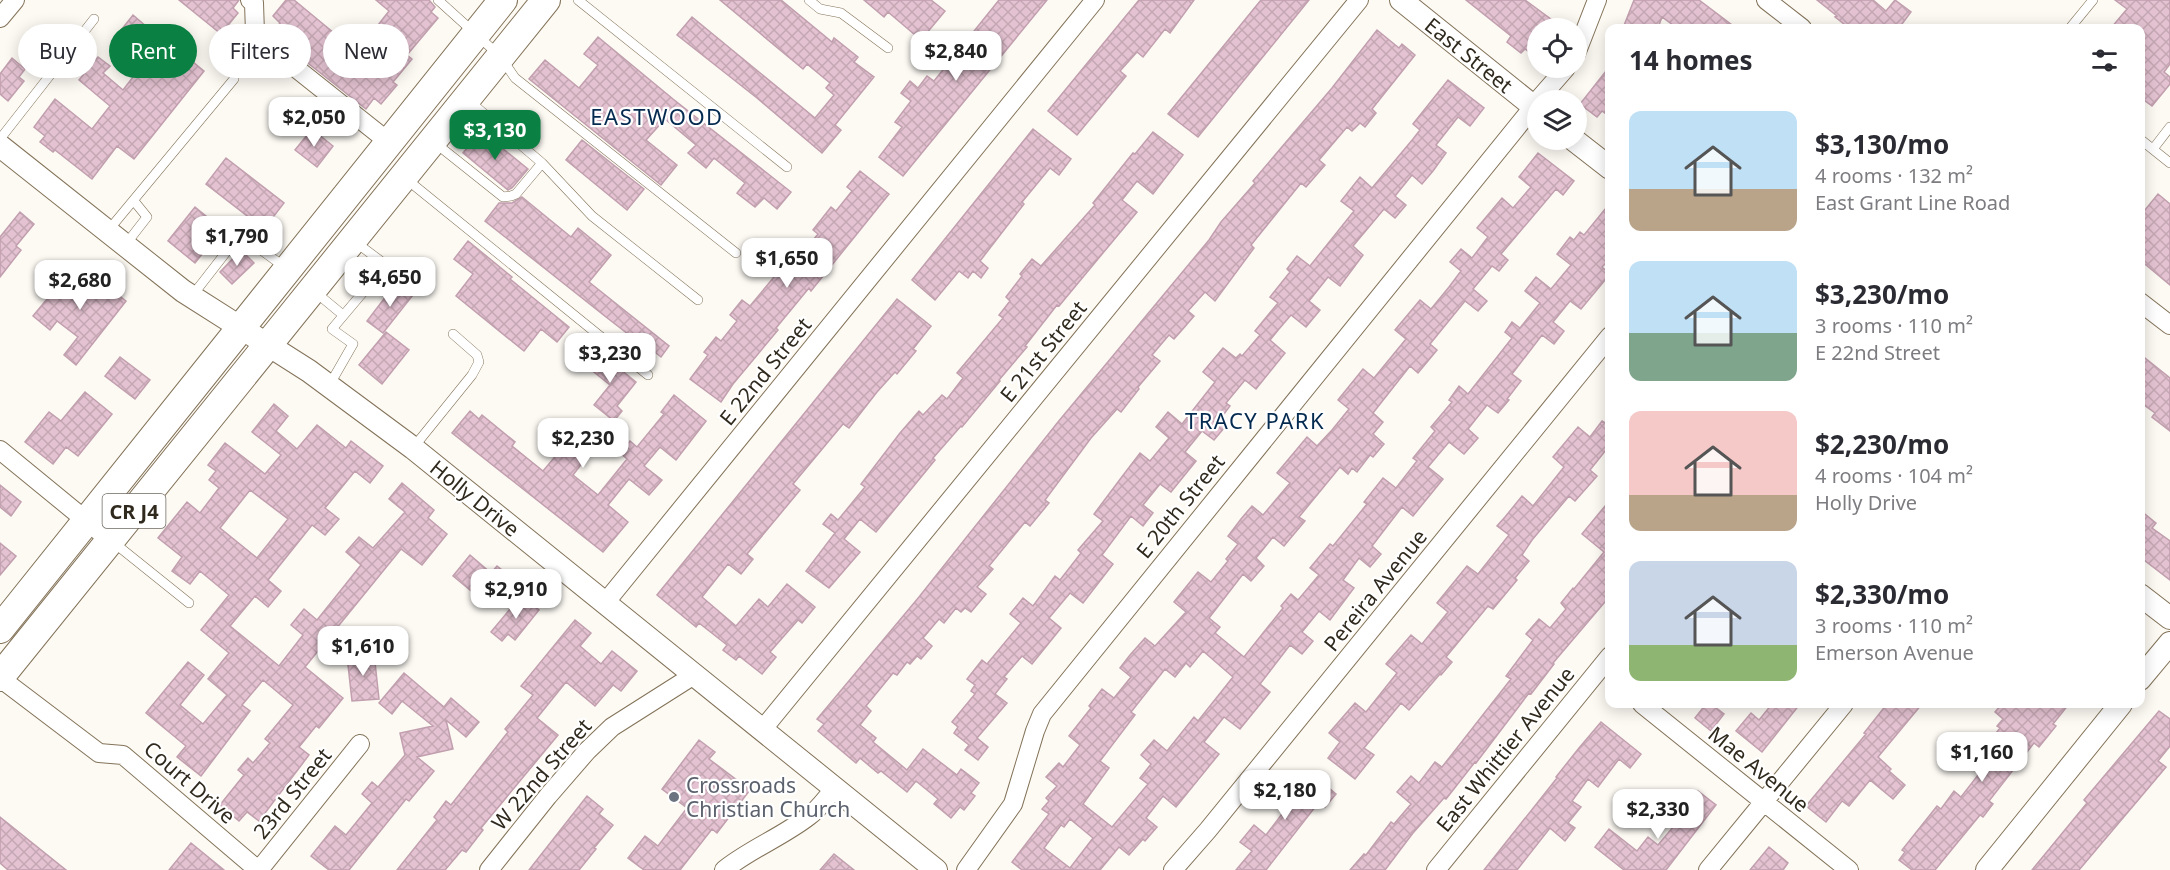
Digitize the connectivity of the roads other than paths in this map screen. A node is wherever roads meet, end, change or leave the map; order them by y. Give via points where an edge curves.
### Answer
1 (15, 0) edge
2 (250, 0) edge
3 (438, 0) edge
4 (502, 0) edge
5 (546, 0) edge
6 (578, 0) edge
7 (809, 0) edge
8 (1095, 0) edge
9 (1359, 0) edge
10 (1401, 0) edge
11 (1597, 0) edge
12 (1766, 0) edge
13 (2093, 0) edge
14 (0, 18) edge
15 (94, 19) dead end
16 (1797, 24) edge
17 (2073, 24) edge
18 (1587, 26) edge
19 (476, 34) junction
20 (888, 48) dead end
21 (500, 56) junction
22 (1558, 78) edge
23 (234, 79) dead end
24 (1549, 90) edge
25 (1527, 97) edge
26 (466, 98) junction
27 (1527, 117) edge
28 (2170, 127) edge
29 (0, 139) edge
30 (432, 141) junction
31 (390, 142) junction
32 (2145, 143) edge
33 (0, 146) edge
34 (2153, 149) junction
35 (1587, 150) edge
36 (542, 163) junction
37 (2170, 163) edge
38 (1605, 164) edge
39 (787, 167) dead end
40 (403, 176) junction
41 (134, 201) junction
42 (116, 239) junction
43 (352, 239) junction
44 (736, 253) dead end
45 (287, 270) junction
46 (312, 289) junction
47 (192, 296) junction
48 (698, 300) dead end
49 (2145, 306) edge
50 (343, 315) junction
51 (2170, 325) edge
52 (240, 327) junction
53 (453, 334) dead end
54 (1605, 342) edge
55 (268, 344) junction
56 (648, 375) dead end
57 (329, 385) junction
58 (413, 448) junction
59 (0, 450) edge
60 (87, 521) junction
61 (111, 540) junction
62 (2145, 599) edge
63 (189, 603) dead end
64 (605, 603) junction
65 (2170, 618) edge
66 (1, 624) edge
67 (2170, 643) edge
68 (1605, 669) edge
69 (2145, 674) edge
70 (694, 675) junction
71 (0, 677) edge
72 (1647, 708) edge
73 (1841, 708) edge
74 (2118, 708) edge
75 (762, 730) junction
76 (360, 744) dead end
77 (835, 788) junction
78 (1763, 802) junction
79 (259, 870) edge
80 (489, 870) edge
81 (724, 870) edge
82 (936, 870) edge
83 (966, 870) edge
84 (1173, 870) edge
85 (1436, 870) edge
86 (1708, 870) edge
87 (1849, 870) edge
88 (1987, 870) edge

1 - 14 street
2 - 31 street via 254,3 255,33 263,42
3 - 19 lane
4 - 19 main road, CR J4
5 - 21 main road, CR J4
6 - 39 lane
7 - 20 lane via 820,9 841,13
8 - 64 street, E 22nd Street
9 - 75 street, E 21st Street
10 - 25 street, East Street
11 - 18 street
12 - 16 street
13 - 17 lane
15 - 29 lane
19 - 21 lane
19 - 31 main road, CR J4
21 - 26 main road, CR J4
21 - 44 lane via 515,78
22 - 24 street, E 20th Street
23 - 41 lane
26 - 30 main road, CR J4
26 - 36 lane
27 - 83 street, E 20th Street via 1042,714 1013,804
28 - 34 lane
30 - 36 lane via 503,196 516,194
30 - 40 main road, CR J4
31 - 45 main road, CR J4
32 - 34 lane
33 - 42 street, Holly Drive
34 - 37 lane
35 - 38 street
36 - 48 lane via 592,216
40 - 43 main road, CR J4
40 - 56 lane
41 - 42 lane
41 - 42 lane via 147,217
42 - 47 street, Holly Drive
43 - 46 main road, CR J4
43 - 50 lane via 386,265
45 - 47 lane via 253,244 239,240
45 - 52 main road, CR J4
46 - 50 lane
46 - 55 main road, CR J4
47 - 52 street, Holly Drive
49 - 51 street
50 - 57 lane via 332,328 353,344
52 - 55 street, Holly Drive
52 - 60 main road, CR J4
53 - 58 lane via 477,355 479,362
54 - 84 street, Pereira Avenue
55 - 57 street, Holly Drive
55 - 61 main road, CR J4
57 - 58 street, Holly Drive
58 - 64 street, Holly Drive
59 - 60 street
60 - 61 street
60 - 66 main road, CR J4
61 - 63 lane
61 - 71 main road, CR J4
62 - 65 street
64 - 70 street, Holly Drive
67 - 69 street
68 - 85 street, East Whittier Avenue
70 - 75 street, Holly Drive
70 - 80 street, W 22nd Street via 612,727 574,766
71 - 79 street, Court Drive via 99,753 123,754
72 - 78 street, Mae Avenue
73 - 78 street
74 - 88 street
75 - 77 street, Holly Drive
76 - 79 street, 23rd Street
77 - 81 street via 811,815
77 - 82 street, Holly Drive
78 - 86 street
78 - 87 street, Mae Avenue

